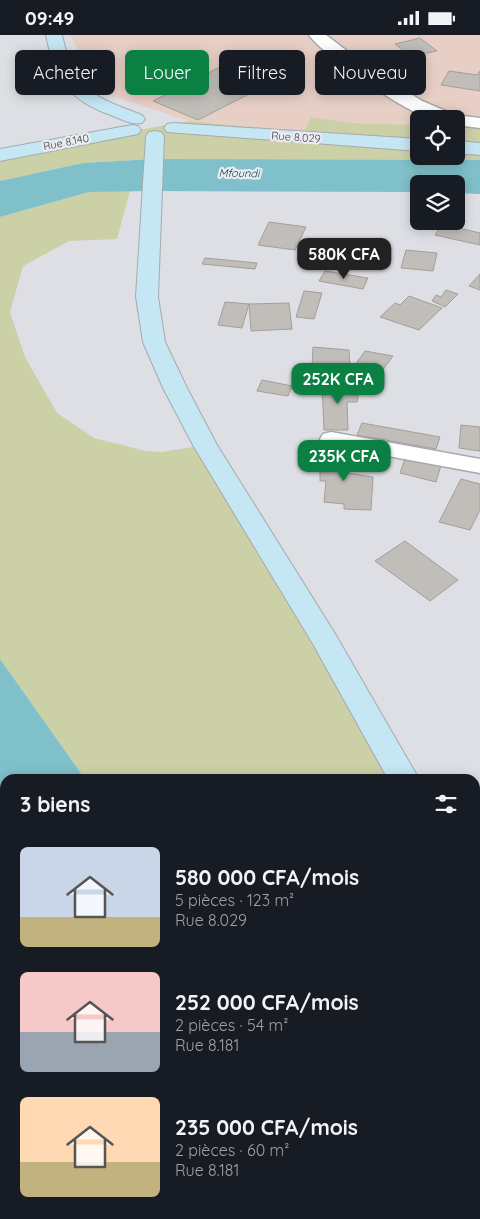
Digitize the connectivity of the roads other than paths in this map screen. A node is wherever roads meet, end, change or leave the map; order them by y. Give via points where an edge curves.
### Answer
1 (54, 35) edge
2 (317, 35) edge
3 (429, 110) edge
4 (465, 121) edge
5 (152, 122) junction
6 (480, 123) edge
7 (410, 144) edge
8 (465, 148) edge
9 (480, 149) edge
10 (0, 155) edge
11 (331, 439) dead end
12 (480, 466) edge
13 (401, 774) edge

1 - 5 main road via 66,71 82,94
2 - 3 street via 350,62
4 - 6 street
5 - 7 main road, Rue 8.029
5 - 10 main road, Rue 8.140
5 - 13 main road via 142,135 155,135 147,297 154,343 205,445 324,639
8 - 9 main road
11 - 12 street

